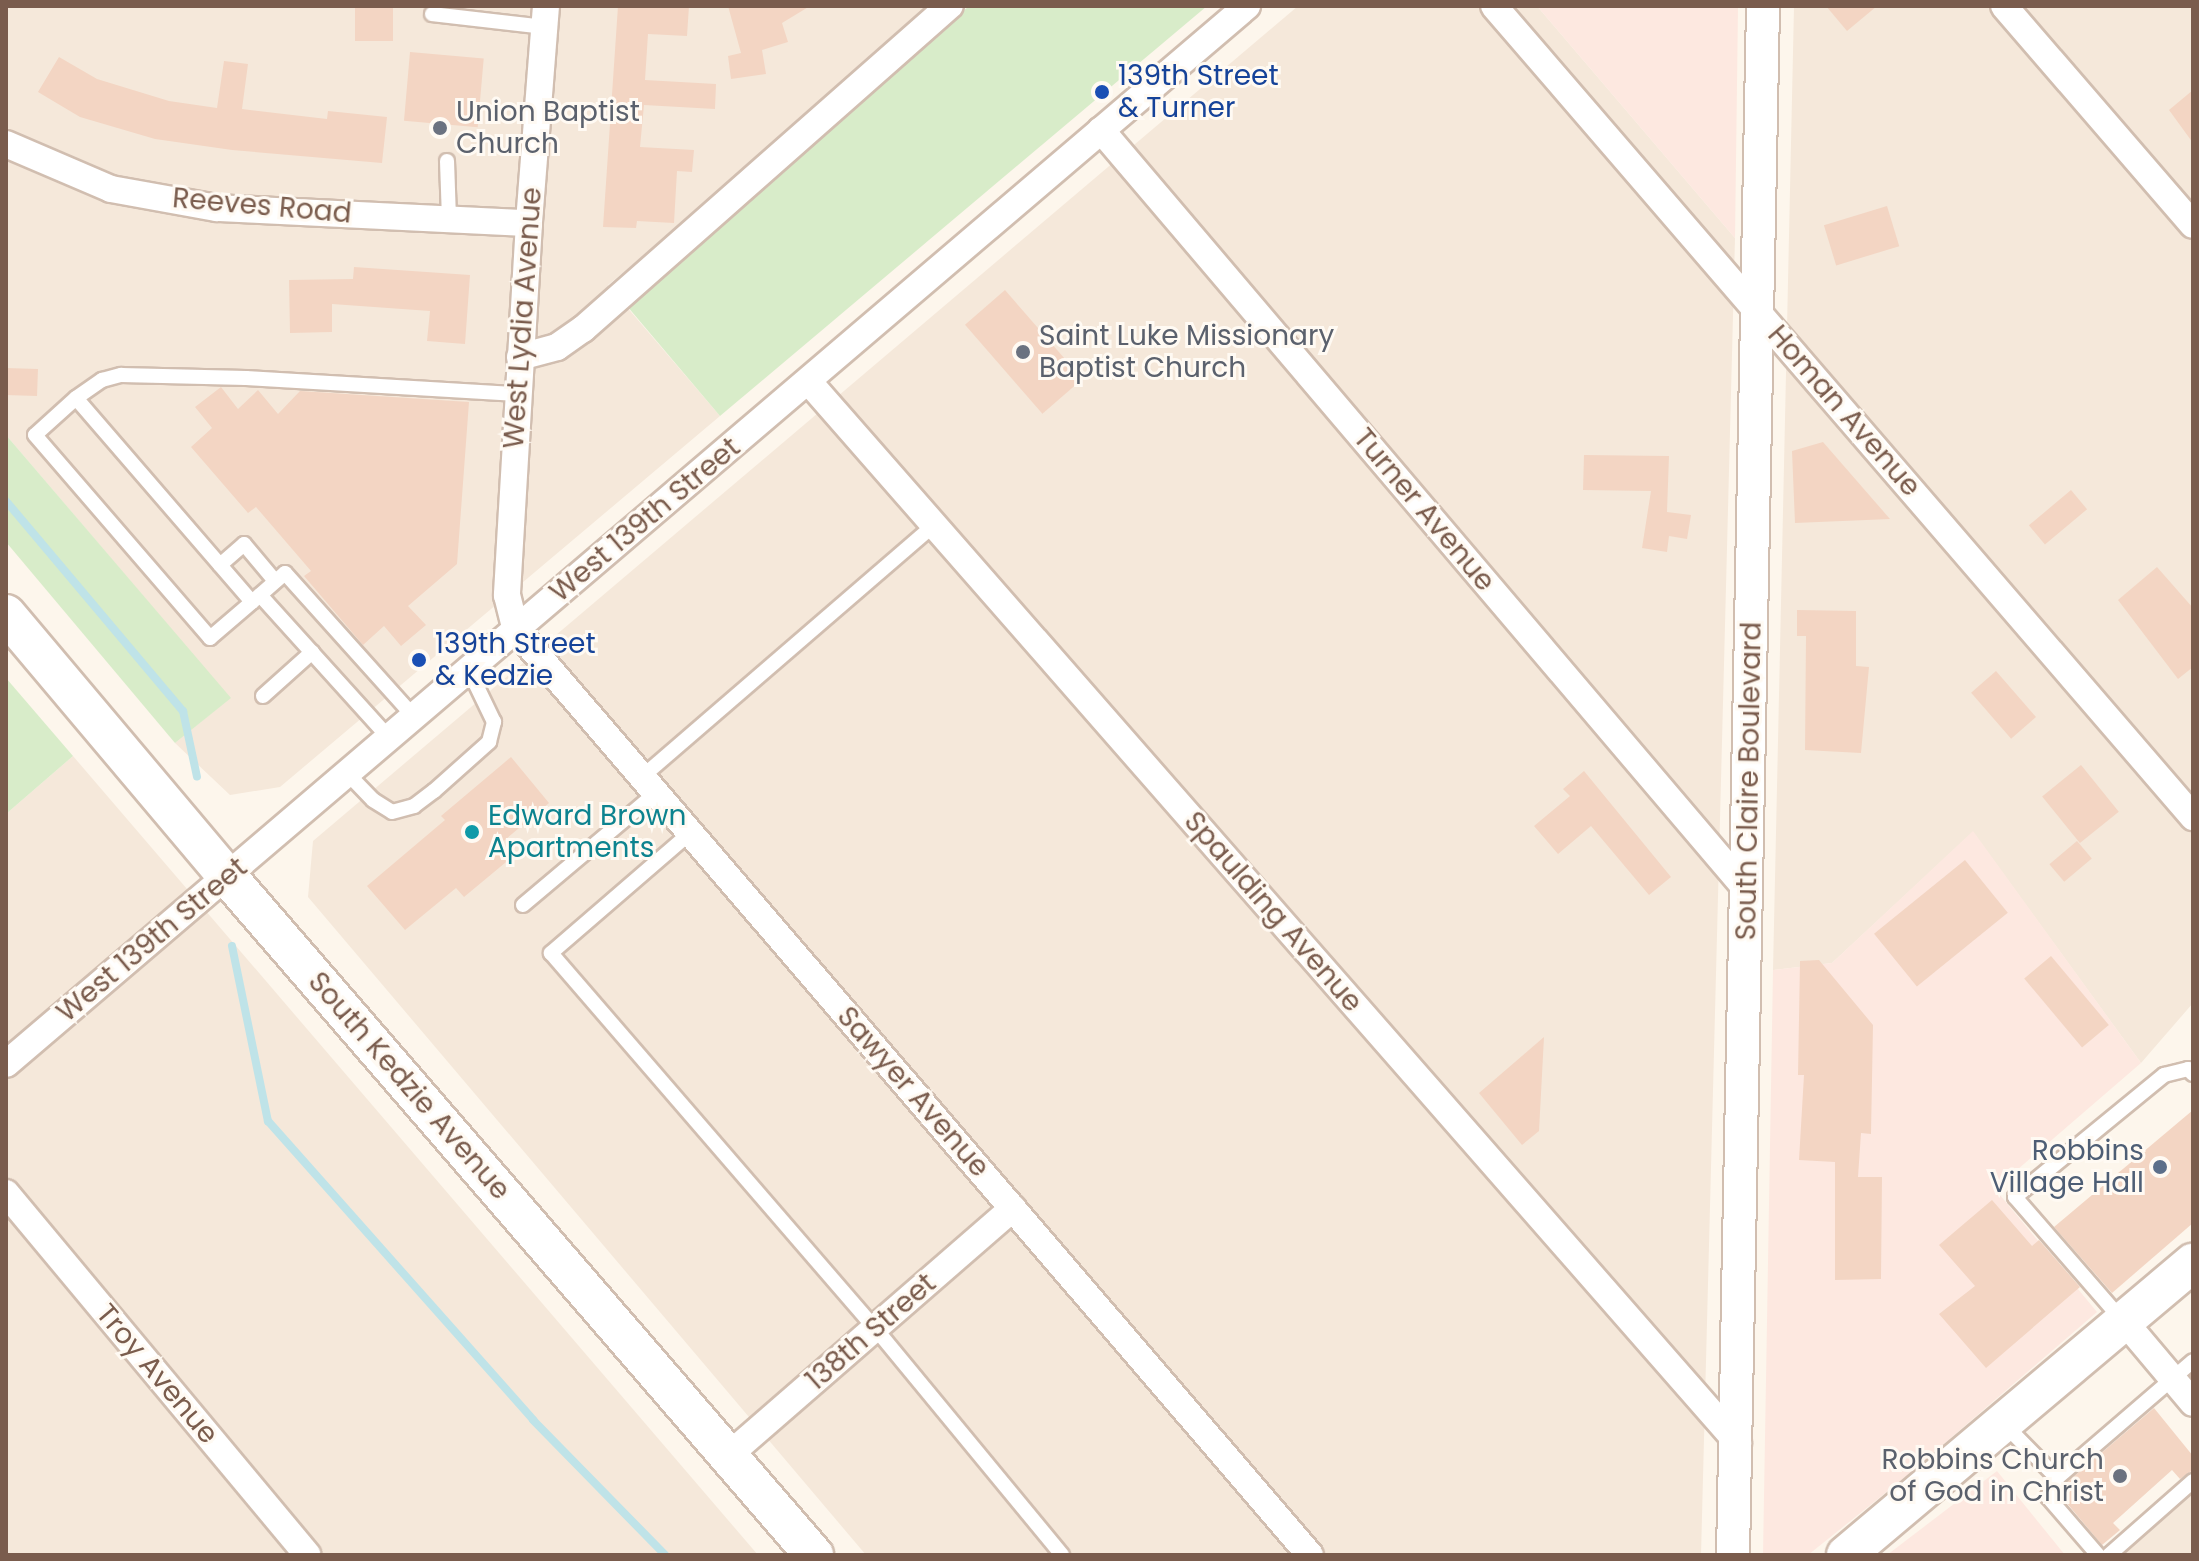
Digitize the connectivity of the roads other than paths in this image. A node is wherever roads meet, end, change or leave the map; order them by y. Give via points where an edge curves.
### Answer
1 (950, 6) edge
2 (1247, 6) edge
3 (1494, 6) edge
4 (1763, 6) edge
5 (2004, 6) edge
6 (432, 14) dead end
7 (545, 16) edge
8 (1101, 130) junction
9 (6, 144) edge
10 (447, 161) dead end
11 (449, 219) junction
12 (529, 223) junction
13 (2193, 225) edge
14 (1759, 313) junction
15 (520, 357) junction
16 (808, 381) junction
17 (518, 394) junction
18 (76, 398) junction
19 (934, 525) junction
20 (220, 565) junction
21 (280, 577) junction
22 (256, 598) junction
23 (6, 614) edge
24 (516, 630) junction
25 (312, 652) junction
26 (469, 670) junction
27 (263, 696) dead end
28 (414, 717) junction
29 (389, 738) junction
30 (347, 773) junction
31 (649, 785) junction
32 (2193, 817) edge
33 (690, 833) junction
34 (227, 876) junction
35 (1747, 890) junction
36 (523, 905) dead end
37 (6, 1064) edge
38 (2191, 1069) edge
39 (6, 1193) edge
40 (1013, 1208) junction
41 (2193, 1263) edge
42 (2124, 1321) junction
43 (875, 1328) junction
44 (2188, 1366) edge
45 (2193, 1403) edge
46 (2003, 1423) junction
47 (1738, 1443) junction
48 (729, 1455) junction
49 (2057, 1478) junction
50 (2193, 1481) edge
51 (308, 1555) edge
52 (814, 1555) edge
53 (1062, 1555) edge
54 (1310, 1555) edge
55 (1733, 1555) edge
56 (1846, 1555) edge
57 (2098, 1555) edge
58 (2109, 1555) edge

1 - 15 street via 583,329 557,347
2 - 8 street, West 139th Street
3 - 14 street, Homan Avenue
4 - 14 street, South Claire Boulevard
5 - 13 street
6 - 7 lane
7 - 12 street, West Lydia Avenue
8 - 16 street, West 139th Street
8 - 35 street, Turner Avenue
9 - 11 street, Reeves Road via 111,189 217,208
10 - 11 lane
11 - 12 street, Reeves Road
12 - 15 street, West Lydia Avenue
14 - 32 street, Homan Avenue
14 - 35 street, South Claire Boulevard
15 - 17 street, West Lydia Avenue
16 - 19 street, Spaulding Avenue
16 - 24 street, West 139th Street
17 - 18 lane via 121,375 102,380
17 - 24 street, West Lydia Avenue via 507,595
18 - 20 lane
18 - 22 lane via 35,435 210,638
19 - 31 lane
19 - 47 street, Spaulding Avenue
20 - 21 lane via 244,544
20 - 22 lane
21 - 22 lane
21 - 28 lane
22 - 25 lane
23 - 34 main road, South Kedzie Avenue
24 - 26 street, West 139th Street
24 - 31 street, Sawyer Avenue
25 - 27 lane
25 - 29 lane
26 - 28 street, West 139th Street
26 - 30 lane via 494,722 489,742 434,791 414,806 392,812
28 - 29 street, West 139th Street
29 - 30 street, West 139th Street
30 - 34 street, West 139th Street
31 - 33 street, Sawyer Avenue
31 - 36 lane
33 - 40 street, Sawyer Avenue
33 - 43 lane via 551,953
34 - 37 street, West 139th Street
34 - 48 main road, South Kedzie Avenue
35 - 47 street, South Claire Boulevard
38 - 42 lane via 2164,1075 2015,1197
39 - 51 street, Troy Avenue
40 - 43 street, 138th Street
40 - 54 street, Sawyer Avenue
41 - 42 main road
42 - 44 street
42 - 46 main road
43 - 48 street, 138th Street
43 - 53 lane
44 - 45 street
44 - 49 lane
46 - 49 lane
46 - 56 main road
47 - 55 street, South Claire Boulevard
48 - 52 main road, South Kedzie Avenue
49 - 57 lane via 2048,1497
50 - 58 lane

